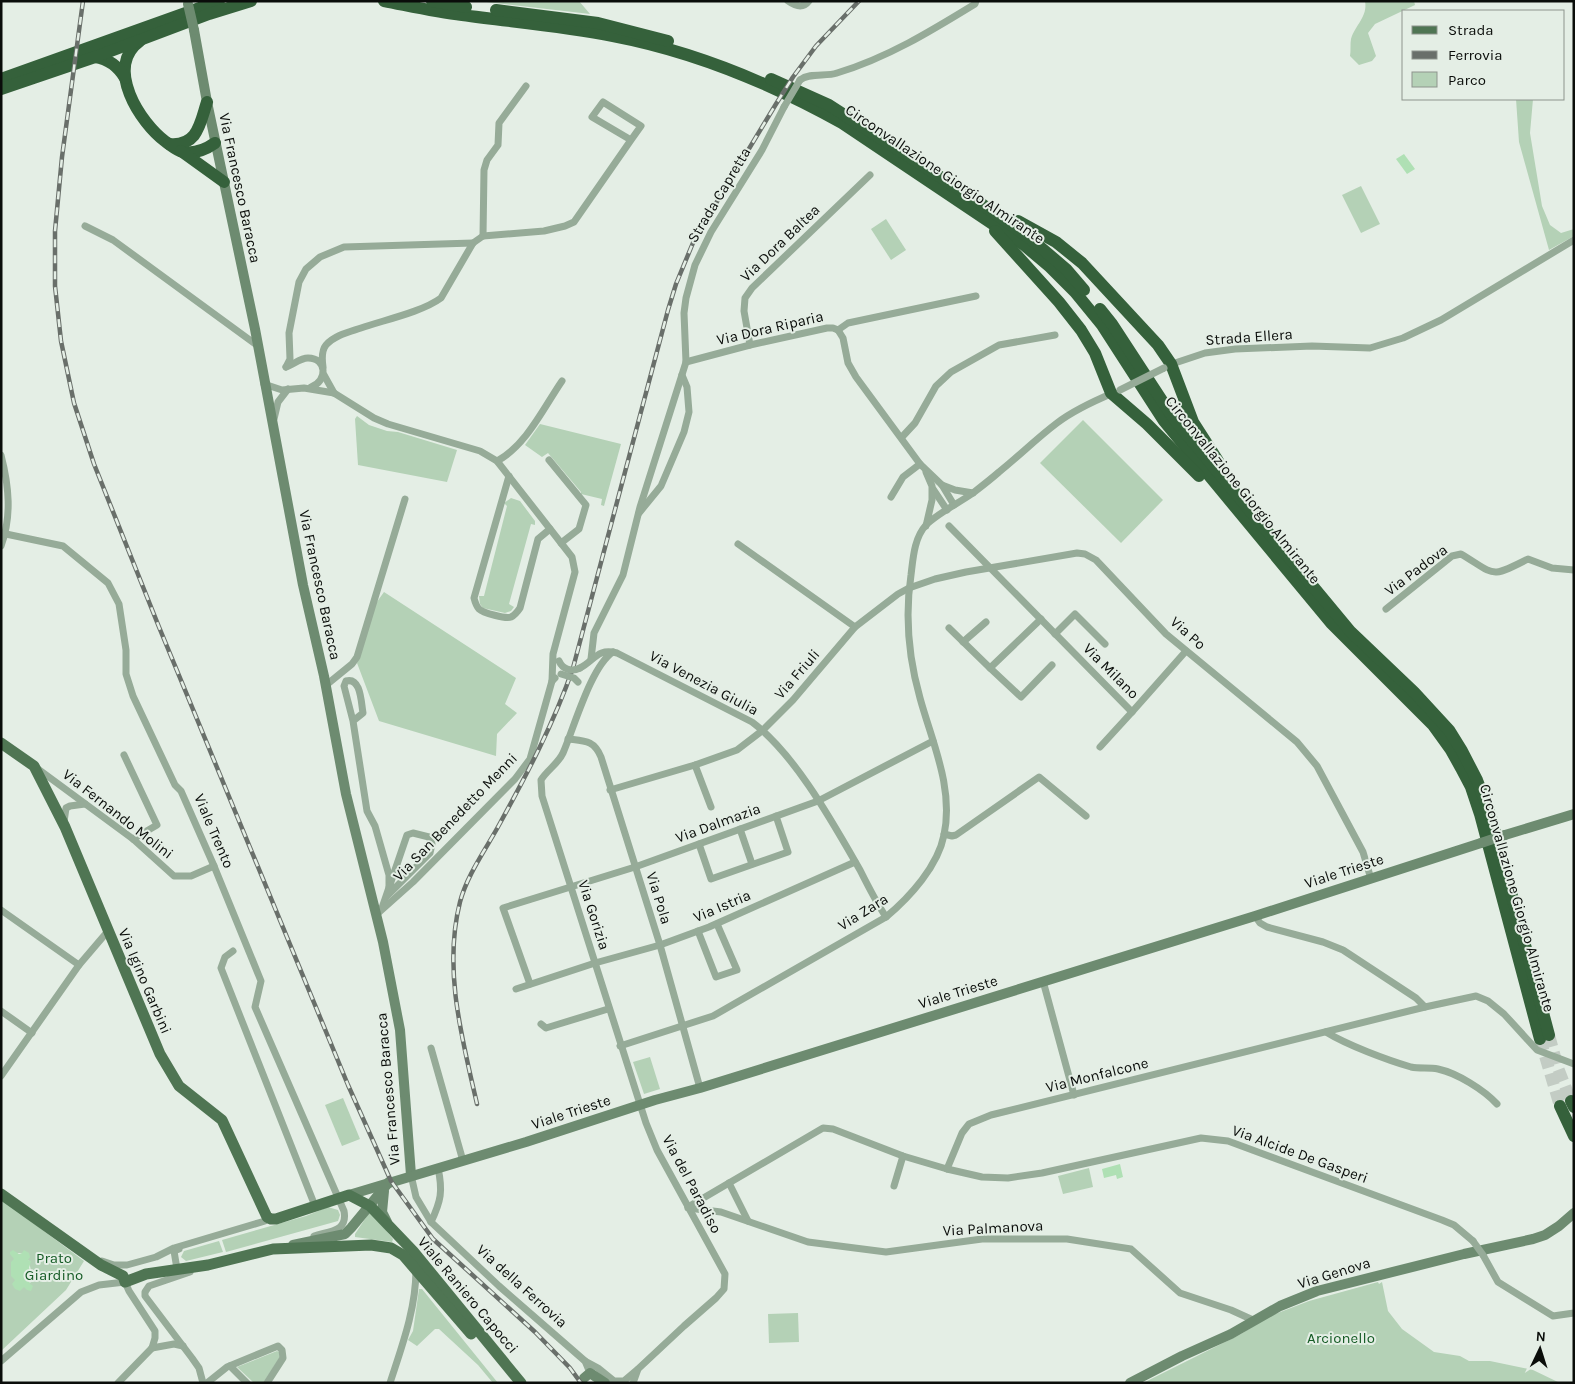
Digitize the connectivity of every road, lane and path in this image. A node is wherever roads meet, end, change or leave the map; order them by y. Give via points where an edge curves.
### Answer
1 (219, 1) edge
2 (251, 1) edge
3 (384, 1) edge
4 (432, 1) edge
5 (788, 1) edge
6 (809, 1) edge
7 (978, 2) edge
8 (188, 3) edge
9 (146, 37) junction
10 (95, 57) junction
11 (125, 78) junction
12 (1, 79) edge
13 (526, 86) dead end
14 (1, 89) edge
15 (207, 102) junction
16 (631, 140) junction
17 (215, 143) junction
18 (184, 147) junction
19 (870, 175) dead end
20 (224, 182) junction
21 (977, 207) junction
22 (84, 226) dead end
23 (483, 236) junction
24 (1574, 240) edge
25 (473, 243) junction
26 (976, 296) dead end
27 (838, 330) junction
28 (1055, 335) dead end
29 (750, 345) junction
30 (258, 346) junction
31 (686, 362) junction
32 (1168, 366) junction
33 (323, 371) junction
34 (682, 375) junction
35 (562, 380) dead end
36 (264, 384) junction
37 (308, 388) junction
38 (288, 390) junction
39 (334, 392) junction
40 (1115, 392) junction
41 (273, 429) junction
42 (902, 437) junction
43 (1, 456) edge
44 (549, 460) dead end
45 (497, 461) junction
46 (923, 466) junction
47 (509, 476) junction
48 (942, 485) junction
49 (932, 486) junction
50 (973, 493) junction
51 (1232, 496) junction
52 (891, 497) dead end
53 (405, 499) dead end
54 (954, 505) junction
55 (947, 510) junction
56 (638, 516) junction
57 (926, 526) junction
58 (949, 526) dead end
59 (550, 529) junction
60 (6, 534) junction
61 (561, 542) junction
62 (738, 544) dead end
63 (1, 546) edge
64 (990, 568) junction
65 (1574, 570) edge
66 (909, 588) junction
67 (1386, 609) dead end
68 (1041, 619) junction
69 (986, 622) dead end
70 (856, 627) junction
71 (949, 628) dead end
72 (1055, 634) junction
73 (963, 642) junction
74 (1106, 644) dead end
75 (1186, 650) junction
76 (613, 652) junction
77 (591, 658) junction
78 (556, 663) junction
79 (1052, 665) dead end
80 (990, 668) junction
81 (570, 670) junction
82 (561, 674) junction
83 (552, 682) junction
84 (325, 686) junction
85 (585, 697) junction
86 (1132, 712) junction
87 (353, 721) junction
88 (763, 730) junction
89 (568, 739) junction
90 (933, 741) junction
91 (1, 743) edge
92 (1100, 747) dead end
93 (124, 755) dead end
94 (695, 765) junction
95 (34, 766) junction
96 (610, 790) junction
97 (818, 801) junction
98 (85, 804) junction
99 (711, 807) dead end
100 (1574, 814) edge
101 (776, 816) junction
102 (1086, 816) dead end
103 (64, 827) junction
104 (740, 829) junction
105 (944, 834) junction
106 (133, 839) junction
107 (699, 844) junction
108 (855, 862) junction
109 (752, 864) junction
110 (214, 866) junction
111 (635, 867) junction
112 (1371, 879) junction
113 (570, 886) junction
114 (389, 887) junction
115 (386, 898) junction
116 (1, 910) edge
117 (379, 913) junction
118 (1255, 916) junction
119 (886, 917) junction
120 (717, 924) junction
121 (108, 930) junction
122 (698, 931) junction
123 (660, 945) junction
124 (233, 951) dead end
125 (595, 963) junction
126 (79, 965) junction
127 (1043, 981) junction
128 (530, 984) junction
129 (516, 989) dead end
130 (1425, 1007) junction
131 (608, 1009) junction
132 (1, 1011) edge
133 (541, 1024) dead end
134 (682, 1026) junction
135 (1326, 1032) junction
136 (32, 1033) junction
137 (1544, 1037) tunnel mouth
138 (620, 1046) junction
139 (431, 1048) dead end
140 (1574, 1064) edge
141 (1, 1076) edge
142 (700, 1088) junction
143 (1074, 1095) junction
144 (1497, 1104) dead end
145 (1568, 1105) tunnel mouth
146 (640, 1106) junction
147 (1574, 1136) edge
148 (903, 1156) junction
149 (462, 1161) junction
150 (438, 1168) junction
151 (947, 1169) junction
152 (411, 1175) junction
153 (729, 1183) junction
154 (386, 1186) junction
155 (894, 1186) dead end
156 (1, 1194) edge
157 (344, 1196) junction
158 (320, 1204) junction
159 (370, 1206) junction
160 (739, 1206) junction
161 (688, 1208) junction
162 (344, 1211) junction
163 (721, 1212) junction
164 (1574, 1213) edge
165 (272, 1218) junction
166 (748, 1221) junction
167 (431, 1222) junction
168 (1574, 1223) edge
169 (1559, 1226) junction
170 (390, 1227) junction
171 (273, 1249) junction
172 (90, 1258) junction
173 (208, 1265) junction
174 (177, 1269) junction
175 (416, 1269) junction
176 (125, 1282) junction
177 (1574, 1313) edge
178 (1253, 1320) junction
179 (183, 1346) junction
180 (152, 1348) junction
181 (1, 1361) edge
182 (585, 1361) junction
183 (230, 1366) junction
184 (638, 1369) junction
185 (587, 1376) joint
186 (118, 1383) edge
187 (203, 1383) edge
188 (207, 1383) edge
189 (247, 1383) edge
190 (267, 1383) edge
191 (390, 1383) edge
192 (513, 1383) edge
193 (522, 1383) edge
194 (605, 1383) edge
195 (633, 1383) edge
196 (1130, 1383) edge

1 - 12 highway
2 - 9 highway
3 - 21 highway, Circonvallazione Giorgio Almirante via 614,36 707,63 823,112
4 - 21 highway, Circonvallazione Giorgio Almirante via 598,23 724,60 829,105
5 - 6 street via 795,6 806,5
7 - 31 street, Strada Capretta, bridge via 904,47 837,73 800,80 695,265 684,313
8 - 15 main road, Via Francesco Baracca, bridge
9 - 10 highway
9 - 11 highway via 129,53
10 - 11 highway via 114,64
10 - 14 highway
11 - 18 highway via 137,109 152,129 169,144
13 - 23 street via 499,123 498,144 484,170
15 - 17 main road, Via Francesco Baracca
15 - 18 highway via 197,131
16 - 16 street via 592,117 603,102 641,126
16 - 23 street via 574,222 544,232
17 - 18 highway via 197,152
17 - 20 main road, Via Francesco Baracca
18 - 20 highway
19 - 29 street, Via Dora Baltea via 748,293 744,311
20 - 30 main road, Via Francesco Baracca
21 - 32 highway via 989,204 1056,242 1082,262 1158,345
21 - 40 highway via 1081,330
21 - 51 highway, Circonvallazione Giorgio Almirante via 1032,240 1072,276 1112,324 1174,419
22 - 30 street via 113,240
23 - 25 street
24 - 32 street, Strada Ellera via 1441,320 1403,338 1370,348 1312,346 1205,352
25 - 33 street via 441,298 336,337 325,346
25 - 33 street via 344,247 320,256 306,269 299,282 289,333 290,359 286,367 308,358 316,360
26 - 27 street, Via Dora Riparia via 848,323
27 - 29 street, Via Dora Riparia via 827,328
27 - 42 street via 848,363
28 - 42 street via 998,345 945,376 915,424
29 - 31 street, Via Dora Riparia
30 - 36 main road, Via Francesco Baracca
31 - 34 street, Strada Capretta
32 - 40 street, Strada Ellera, bridge
32 - 51 highway via 1193,422 1224,470
33 - 37 street via 316,385
33 - 39 street
34 - 56 street, Strada Capretta
34 - 56 street via 689,412 684,432 661,486
35 - 45 street via 522,442
36 - 38 street
36 - 41 main road, Via Francesco Baracca
37 - 38 street
37 - 39 street
38 - 41 street via 276,406
39 - 45 street via 388,424 480,451
40 - 50 street, Strada Ellera via 1057,423
40 - 51 highway via 1206,483
41 - 84 main road, Via Francesco Baracca
42 - 46 street
43 - 60 street via 8,480
44 - 61 street via 586,505 579,529
45 - 47 street, Via San Benedetto Menni
46 - 48 street
46 - 49 street
46 - 52 street via 903,477
47 - 59 street, Via San Benedetto Menni
47 - 59 street via 474,598 479,609 507,618 516,614 538,539
48 - 50 street
48 - 54 street
49 - 55 street
49 - 57 street
50 - 54 street, Strada Ellera
51 - 137 highway, Circonvallazione Giorgio Almirante via 1350,631 1449,730 1462,751 1491,816
53 - 84 street via 357,657
54 - 55 street, Strada Ellera
55 - 57 street, Strada Ellera
56 - 77 street, Strada Capretta via 623,575 594,633
57 - 66 street, Strada Ellera via 915,548
58 - 64 street, Via Milano
59 - 61 street, Via San Benedetto Menni
60 - 63 street
60 - 110 street, Viale Trento via 63,546 108,583 119,604 126,674 133,696
61 - 78 street, Via San Benedetto Menni via 572,557 575,572 557,642
62 - 70 street
64 - 66 street, Via Po via 935,579
64 - 68 street, Via Milano
64 - 75 street, Via Po via 1085,554 1096,560 1166,634
65 - 67 street, Via Padova via 1552,568 1528,559 1498,573 1490,572 1461,554 1452,556
66 - 70 street, Via Friuli
66 - 90 street, Via Zara via 911,655
68 - 72 street, Via Milano
68 - 80 street
69 - 73 street
70 - 88 street, Via Friuli
71 - 73 street
72 - 74 street, Via Milano via 1075,614
72 - 86 street, Via Milano
73 - 80 street
75 - 86 street, Via Milano
75 - 112 street, Via Po via 1312,758 1363,852
76 - 77 street via 603,652
76 - 85 street, Via Gorizia via 604,659
76 - 88 street, Via Venezia Giulia
77 - 81 street, bridge via 586,665
78 - 81 street, bridge
78 - 82 street via 555,670
78 - 83 street, Via San Benedetto Menni
79 - 80 street via 1021,697
81 - 82 street, bridge
82 - 83 street
82 - 85 street, bridge via 574,678
83 - 117 street, Via San Benedetto Menni via 535,746 526,766
84 - 117 main road, Via Francesco Baracca via 346,794
85 - 89 street, Via Gorizia
86 - 92 street
87 - 87 street via 363,713 358,686 349,680 344,686
87 - 114 street via 367,811 375,826 389,875
88 - 94 street, Via Friuli via 737,750
88 - 97 street, Via Venezia Giulia via 795,767
89 - 96 street, Via Pola via 587,742 597,748
89 - 113 street, Via Gorizia via 562,755 544,776 540,786
90 - 97 street, Via Dalmazia
90 - 105 street, Via Zara via 946,796
91 - 95 main road, Via Igino Garbini
93 - 106 street via 157,825
94 - 96 street, Via Friuli
94 - 99 street
95 - 98 street, Via Fernando Molini
95 - 103 main road, Via Igino Garbini
96 - 111 street, Via Pola
97 - 101 street, Via Dalmazia
97 - 108 street, Via Venezia Giulia
98 - 103 street via 66,808
98 - 106 street, Via Fernando Molini
100 - 112 main road, Viale Trieste, bridge
101 - 104 street, Via Dalmazia
101 - 109 street via 788,852
102 - 105 street via 1039,777 956,835
103 - 121 main road, Via Igino Garbini
104 - 107 street, Via Dalmazia
104 - 109 street
105 - 119 street, Via Zara via 930,867 901,904
106 - 110 street, Via Fernando Molini via 174,876 191,876
107 - 109 street via 711,878
107 - 111 street, Via Dalmazia
108 - 119 street, Via Venezia Giulia
108 - 120 street, Via Istria
110 - 157 street, Viale Trento via 261,981 255,1007
111 - 113 street, Via Dalmazia
111 - 123 street, Via Pola
112 - 118 main road, Viale Trieste
113 - 125 street, Via Gorizia
113 - 128 street, Via Dalmazia via 503,908
114 - 115 street
114 - 115 street via 407,835 413,833 429,837 432,844 430,853
115 - 117 street
116 - 126 street
117 - 152 main road, Via Francesco Baracca via 400,1030
118 - 127 main road, Viale Trieste
118 - 130 street via 1267,927 1343,950
119 - 134 street, Via Zara via 713,1016
120 - 122 street, Via Istria
120 - 122 street via 737,970 716,977
121 - 126 street
121 - 165 main road, Via Igino Garbini via 160,1054 179,1086 222,1120
122 - 123 street, Via Istria
123 - 125 street, Via Istria
123 - 134 street, Via Pola
124 - 158 street via 225,957 221,968
125 - 128 street, Via Istria
125 - 131 street, Via Gorizia
126 - 136 street
127 - 142 main road, Viale Trieste
127 - 143 street
128 - 129 street, Via Istria
130 - 135 street, Via Monfalcone
130 - 140 street, Via Monfalcone via 1476,996 1504,1014 1537,1050
131 - 133 street via 546,1028
131 - 138 street, Via Gorizia
132 - 136 street
134 - 138 street, Via Zara
134 - 142 street, Via Pola
135 - 143 street, Via Monfalcone
135 - 144 street via 1389,1059 1451,1074
136 - 141 street
138 - 146 street, Via Gorizia
139 - 149 street
142 - 146 main road, Viale Trieste
143 - 151 street, Via Monfalcone via 991,1115 968,1124
145 - 147 highway
146 - 149 main road, Viale Trieste
146 - 161 street, Via del Paradiso via 657,1150
148 - 151 street
148 - 153 street via 823,1128
148 - 155 street
149 - 150 main road, Viale Trieste
150 - 152 main road, Viale Trieste
150 - 167 street via 441,1195
151 - 177 street, Via Alcide De Gasperi, bridge via 982,1177 1008,1178 1042,1174 1201,1138 1228,1141 1454,1225 1473,1241 1498,1282 1553,1316
152 - 154 main road, Viale Trieste
152 - 167 street, Via della Ferrovia via 416,1197
153 - 160 street
153 - 161 street
154 - 157 main road, Viale Trieste
154 - 159 main road
154 - 170 main road via 382,1212
156 - 172 main road
157 - 158 main road
157 - 159 main road, Viale Raniero Capocci
157 - 162 street, Viale Trento
158 - 162 street via 339,1206
158 - 165 main road
159 - 170 main road, Viale Raniero Capocci
159 - 171 main road via 345,1234
160 - 163 street
160 - 166 street
161 - 163 street, Via Palmanova
161 - 184 street, Via del Paradiso via 725,1274 724,1289
162 - 171 street via 346,1218 340,1228
163 - 166 street, Via Palmanova
164 - 169 main road, Via Genova
165 - 172 street via 127,1265
165 - 174 street via 265,1225 174,1251
166 - 178 street, Via Palmanova via 808,1242 886,1252 982,1239 1066,1239 1131,1249 1180,1293
167 - 182 street, Via della Ferrovia
168 - 169 main road, Via Genova
169 - 178 main road, Via Genova via 1533,1239 1317,1291
170 - 193 main road, Viale Raniero Capocci
171 - 173 main road
171 - 175 main road, Viale Raniero Capocci via 371,1245 391,1248
172 - 176 main road via 123,1276
173 - 174 main road
173 - 179 street via 149,1286 145,1292
174 - 176 main road via 146,1274
175 - 191 street via 408,1328
175 - 192 main road, Viale Raniero Capocci
176 - 180 street via 155,1331
176 - 181 street via 98,1285 82,1292
178 - 196 main road, Via Genova
179 - 180 street via 174,1344
179 - 187 street via 199,1368
180 - 186 street
182 - 184 street via 614,1381 624,1381
182 - 185 street, Via della Ferrovia
183 - 188 street
183 - 189 street
183 - 190 street via 278,1346 283,1358
184 - 195 street
185 - 194 main road, Via della Ferrovia

